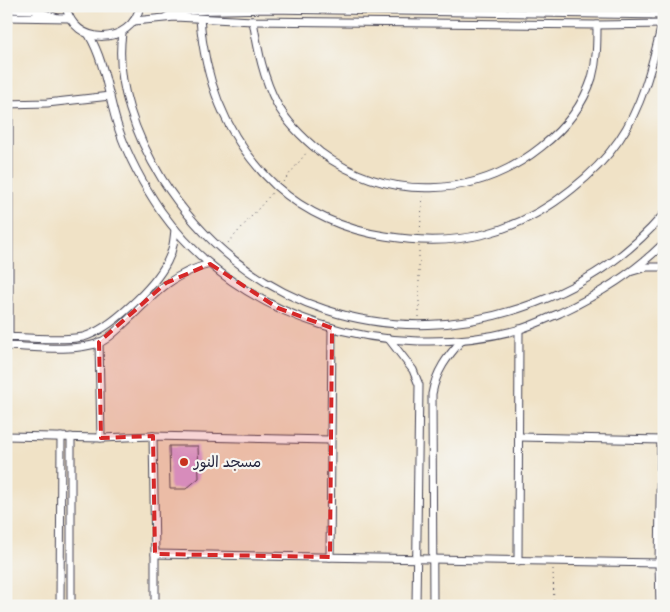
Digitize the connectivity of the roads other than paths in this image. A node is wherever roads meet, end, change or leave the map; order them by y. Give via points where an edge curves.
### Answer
1 (66, 6) edge
2 (140, 6) edge
3 (6, 9) edge
4 (664, 15) edge
5 (6, 17) edge
6 (56, 18) junction
7 (70, 18) junction
8 (164, 18) junction
9 (200, 19) junction
10 (253, 20) junction
11 (134, 21) junction
12 (663, 24) edge
13 (597, 25) junction
14 (122, 32) junction
15 (89, 35) junction
16 (110, 96) junction
17 (7, 104) edge
18 (664, 214) edge
19 (175, 229) junction
20 (664, 242) edge
21 (8, 253) edge
22 (210, 264) junction
23 (664, 267) edge
24 (630, 272) junction
25 (332, 328) junction
26 (519, 330) junction
27 (8, 337) edge
28 (389, 340) junction
29 (462, 340) junction
30 (100, 342) junction
31 (6, 346) edge
32 (6, 436) edge
33 (153, 436) junction
34 (61, 437) junction
35 (72, 437) junction
36 (519, 437) junction
37 (101, 438) junction
38 (330, 440) junction
39 (662, 440) edge
40 (156, 554) junction
41 (330, 557) junction
42 (416, 559) junction
43 (432, 559) junction
44 (518, 561) junction
45 (659, 563) junction
46 (60, 606) edge
47 (71, 606) edge
48 (155, 606) edge
49 (416, 606) edge
50 (433, 606) edge
51 (660, 606) edge

1 - 7 street
2 - 11 street
3 - 6 street via 33,10
4 - 8 street via 268,9 177,12
5 - 6 street
6 - 7 street
7 - 15 street
8 - 9 street
8 - 11 street
9 - 10 street
9 - 12 street via 206,64 218,103 250,157 278,188 298,203 344,226 369,234 419,240 459,239 498,231 541,211 582,181 608,155 638,108
10 - 13 street
10 - 13 street via 266,82 283,113 312,146 337,164 364,177 424,188 472,183 495,176 517,165 555,136 570,119 592,79 597,57
11 - 14 street
12 - 13 street
14 - 15 street via 106,37
14 - 18 street via 120,66 134,120 144,146 172,194 221,250 250,273 306,302 357,318 383,322 419,325 489,318 572,287 609,264
15 - 16 street via 100,57
16 - 17 street
16 - 19 street via 118,129 130,158 144,185
17 - 21 street
19 - 22 street
19 - 27 street via 172,250 162,270 134,302 102,328 74,338
20 - 24 street
21 - 27 street
22 - 25 street via 278,308
22 - 30 street via 187,271 166,283
23 - 24 street
24 - 26 street via 592,296
25 - 28 street
25 - 38 street
26 - 29 street
26 - 36 street
28 - 29 street
28 - 42 street via 413,370 418,385
29 - 43 street via 444,360 432,394
30 - 31 street via 73,347
30 - 37 street
32 - 34 street
33 - 37 street
33 - 38 street
33 - 40 street
34 - 35 street
34 - 46 street
35 - 37 street
35 - 47 street
36 - 39 street
36 - 44 street
38 - 41 street
39 - 45 street
40 - 41 street
40 - 48 street
41 - 42 street
42 - 43 street
42 - 49 street
43 - 44 street
43 - 50 street
44 - 45 street
45 - 51 street

